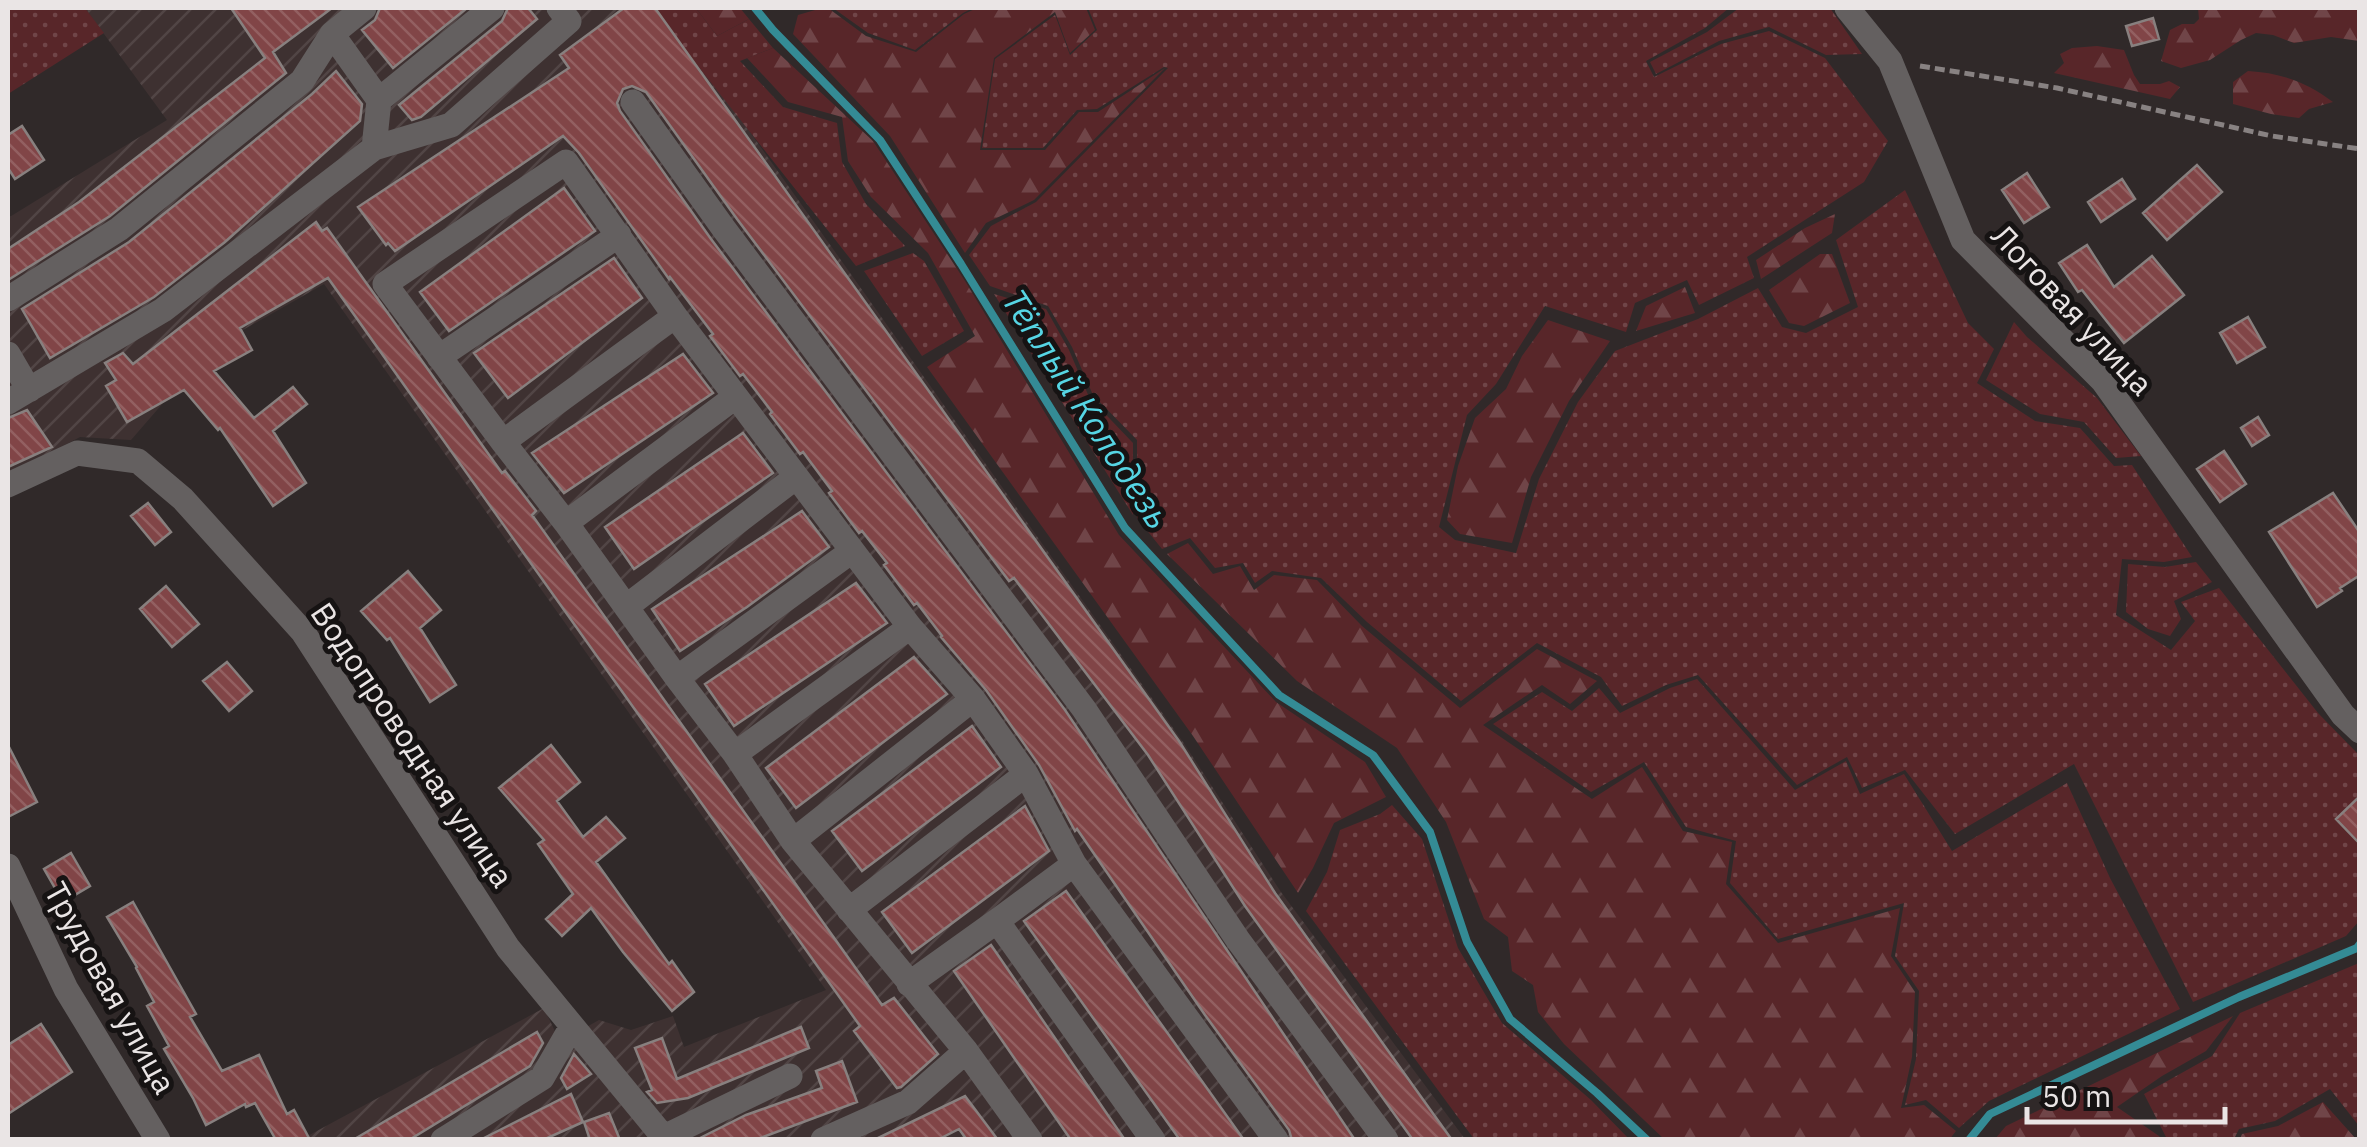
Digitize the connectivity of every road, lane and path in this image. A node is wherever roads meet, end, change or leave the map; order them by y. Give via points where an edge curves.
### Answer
1 (364, 8) edge
2 (492, 8) edge
3 (559, 8) edge
4 (1847, 8) edge
5 (332, 34) junction
6 (1890, 62) junction
7 (379, 100) junction
8 (633, 102) dead end
9 (374, 148) junction
10 (2360, 149) edge
11 (619, 235) junction
12 (8, 299) edge
13 (675, 316) junction
14 (8, 354) edge
15 (440, 358) junction
16 (18, 396) edge
17 (736, 397) junction
18 (503, 442) junction
19 (796, 477) junction
20 (8, 485) edge
21 (566, 523) junction
22 (852, 551) junction
23 (626, 607) junction
24 (910, 627) junction
25 (676, 678) junction
26 (973, 699) junction
27 (2360, 731) edge
28 (735, 754) junction
29 (1026, 774) junction
30 (793, 841) junction
31 (1074, 864) junction
32 (8, 866) edge
33 (849, 910) junction
34 (998, 921) junction
35 (909, 984) junction
36 (572, 1026) junction
37 (966, 1051) junction
38 (790, 1076) dead end
39 (665, 1138) edge
40 (158, 1140) edge
41 (443, 1140) edge
42 (822, 1140) edge
43 (1030, 1140) edge
44 (1153, 1140) edge
45 (1276, 1140) edge
46 (1386, 1140) edge

1 - 5 street
2 - 7 street
3 - 9 street via 569,21 451,125
4 - 6 street, Логовая улица
5 - 7 street
5 - 12 street via 302,81 118,229
6 - 10 path
6 - 27 street, Логовая улица via 1963,240 2103,380
7 - 9 street
8 - 46 street via 1084,708 1238,940
9 - 16 street via 163,310
11 - 13 street
11 - 15 street
11 - 15 street via 566,162 385,284
13 - 17 street
13 - 18 street
14 - 16 street
15 - 18 street
17 - 19 street
17 - 21 street
18 - 21 street
19 - 22 street
19 - 23 street
20 - 36 street, Водопроводная улица via 77,453 138,461 183,499 304,632 508,948
21 - 23 street
22 - 24 street
22 - 25 street
23 - 25 street
24 - 26 street
24 - 28 street
25 - 28 street
26 - 29 street
26 - 30 street
28 - 30 street
29 - 31 street
29 - 33 street
30 - 33 street
31 - 34 street
31 - 45 street
32 - 40 street, Трудовая улица via 66,989
33 - 35 street
34 - 35 street
34 - 44 street
35 - 37 street
36 - 39 street, Водопроводная улица
36 - 41 street via 542,1078
37 - 42 street via 908,1102
37 - 43 street
38 - 39 street

